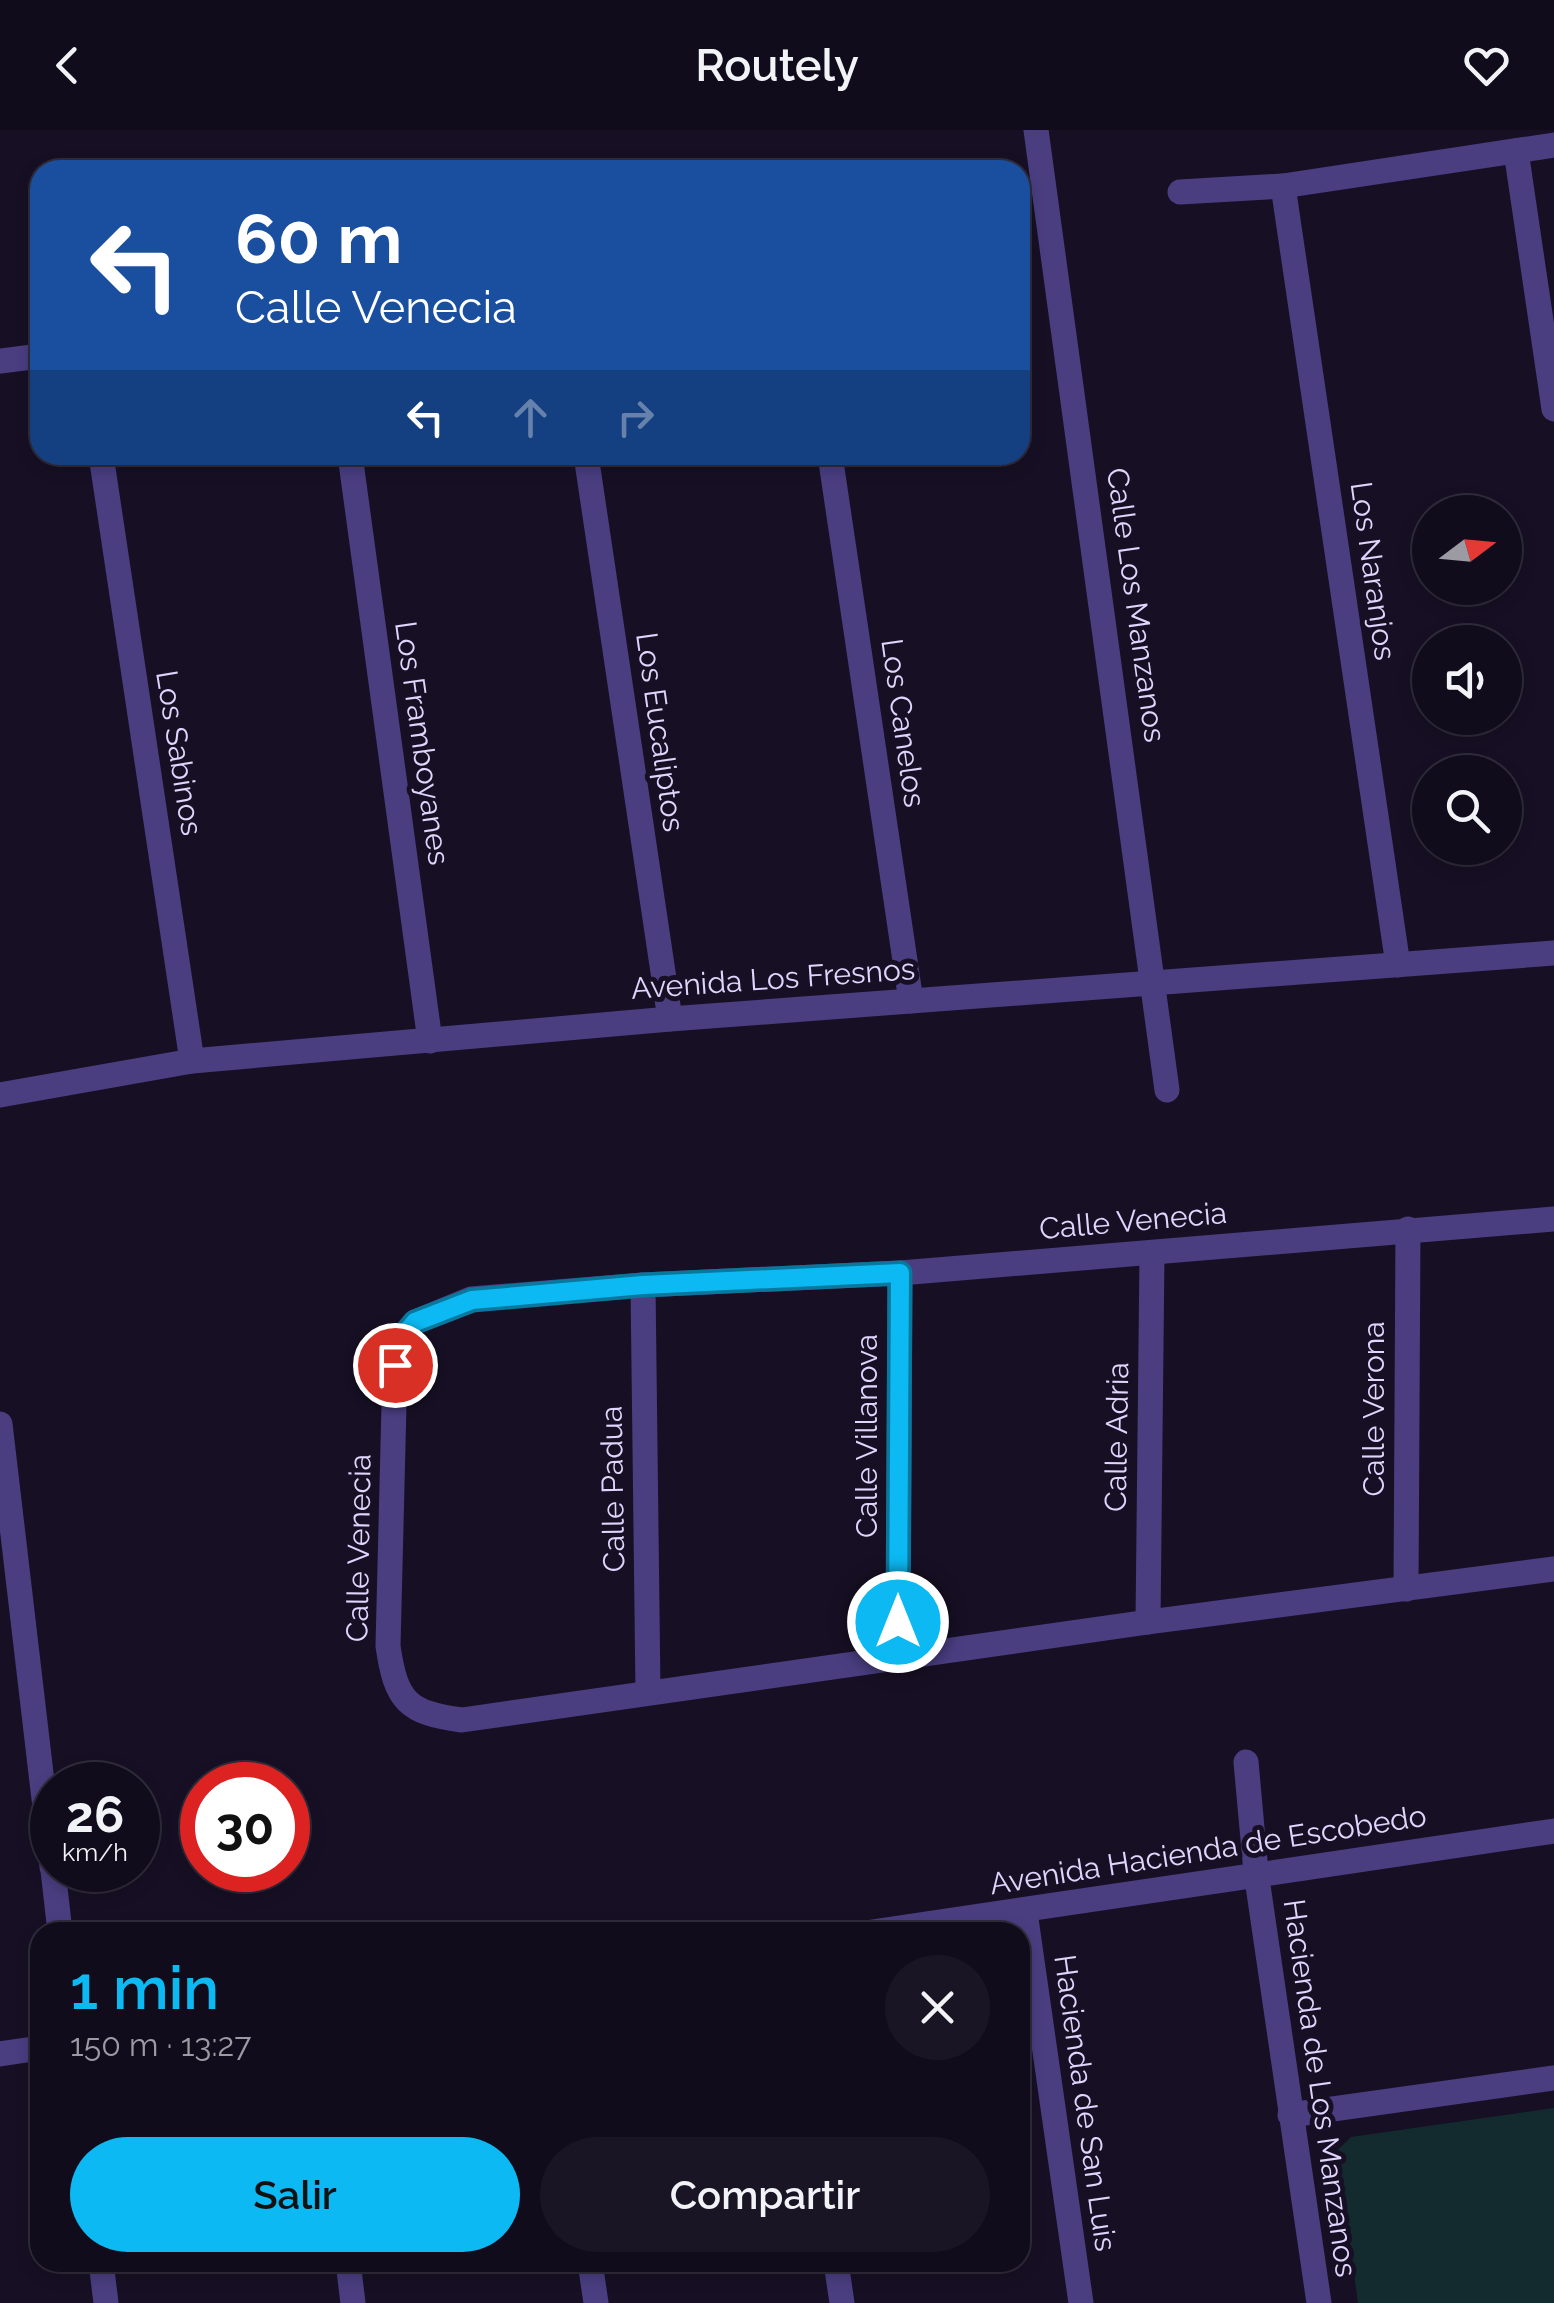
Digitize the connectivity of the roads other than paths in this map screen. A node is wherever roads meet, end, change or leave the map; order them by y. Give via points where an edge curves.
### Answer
1 (1036, 130) edge
2 (1554, 145) edge
3 (1516, 150) junction
4 (1282, 186) junction
5 (1180, 192) dead end
6 (30, 358) edge
7 (0, 362) edge
8 (1554, 409) edge
9 (102, 465) edge
10 (351, 465) edge
11 (587, 465) edge
12 (832, 465) edge
13 (1554, 953) edge
14 (1398, 965) junction
15 (1156, 986) junction
16 (912, 1001) junction
17 (670, 1019) junction
18 (430, 1041) junction
19 (192, 1062) junction
20 (1168, 1090) dead end
21 (0, 1094) edge
22 (1554, 1219) edge
23 (1408, 1229) junction
24 (1152, 1253) junction
25 (900, 1273) junction
26 (643, 1285) junction
27 (0, 1424) edge
28 (1554, 1570) edge
29 (1406, 1589) junction
30 (1148, 1622) junction
31 (898, 1660) junction
32 (648, 1692) junction
33 (40, 1762) edge
34 (1246, 1762) dead end
35 (1554, 1831) edge
36 (1256, 1872) junction
37 (56, 1892) edge
38 (1026, 1912) junction
39 (59, 1922) edge
40 (949, 1922) edge
41 (1027, 1922) edge
42 (1030, 1940) edge
43 (30, 2050) edge
44 (0, 2054) edge
45 (1554, 2078) edge
46 (1290, 2115) junction
47 (102, 2272) edge
48 (349, 2272) edge
49 (591, 2272) edge
50 (837, 2272) edge
51 (106, 2303) edge
52 (354, 2303) edge
53 (596, 2303) edge
54 (842, 2303) edge
55 (1081, 2303) edge
56 (1319, 2303) edge

1 - 15 street, Calle Los Manzanos
2 - 3 street
3 - 4 street
3 - 8 street
4 - 5 street
4 - 14 street, Los Naranjos
6 - 7 street
9 - 19 street, Los Sabinos
10 - 18 street, Los Framboyanes
11 - 17 street, Los Eucaliptos
12 - 16 street, Los Canelos
13 - 14 street, Avenida Los Fresnos
14 - 15 street, Avenida Los Fresnos
15 - 16 street, Avenida Los Fresnos
15 - 20 street, Calle Los Manzanos
16 - 17 street, Avenida Los Fresnos
17 - 18 street, Avenida Los Fresnos
18 - 19 street, Avenida Los Fresnos
19 - 21 street, Avenida Los Fresnos
22 - 23 street, Calle Venecia
23 - 24 street, Calle Venecia
23 - 29 street, Calle Verona
24 - 25 street, Calle Venecia
24 - 30 street, Calle Adria
25 - 26 street, Calle Venecia
25 - 31 street, Calle Villanova
26 - 32 street, Calle Padua
26 - 32 street, Calle Venecia via 472,1300 415,1322 400,1340 388,1646 394,1682 406,1702 428,1716 462,1720
27 - 33 street
28 - 29 street, Calle Venecia
29 - 30 street, Calle Venecia
30 - 31 street, Calle Venecia
31 - 32 street, Calle Venecia
34 - 36 street, Hacienda de Los Manzanos
35 - 36 street, Avenida Hacienda de Escobedo
36 - 38 street, Avenida Hacienda de Escobedo
36 - 46 street, Hacienda de Los Manzanos
37 - 39 street
38 - 40 street, Avenida Hacienda de Escobedo
38 - 41 street, Hacienda de San Luis
42 - 55 street, Hacienda de San Luis
43 - 44 street
45 - 46 street
46 - 56 street, Hacienda de Los Manzanos
47 - 51 street
48 - 52 street
49 - 53 street
50 - 54 street

